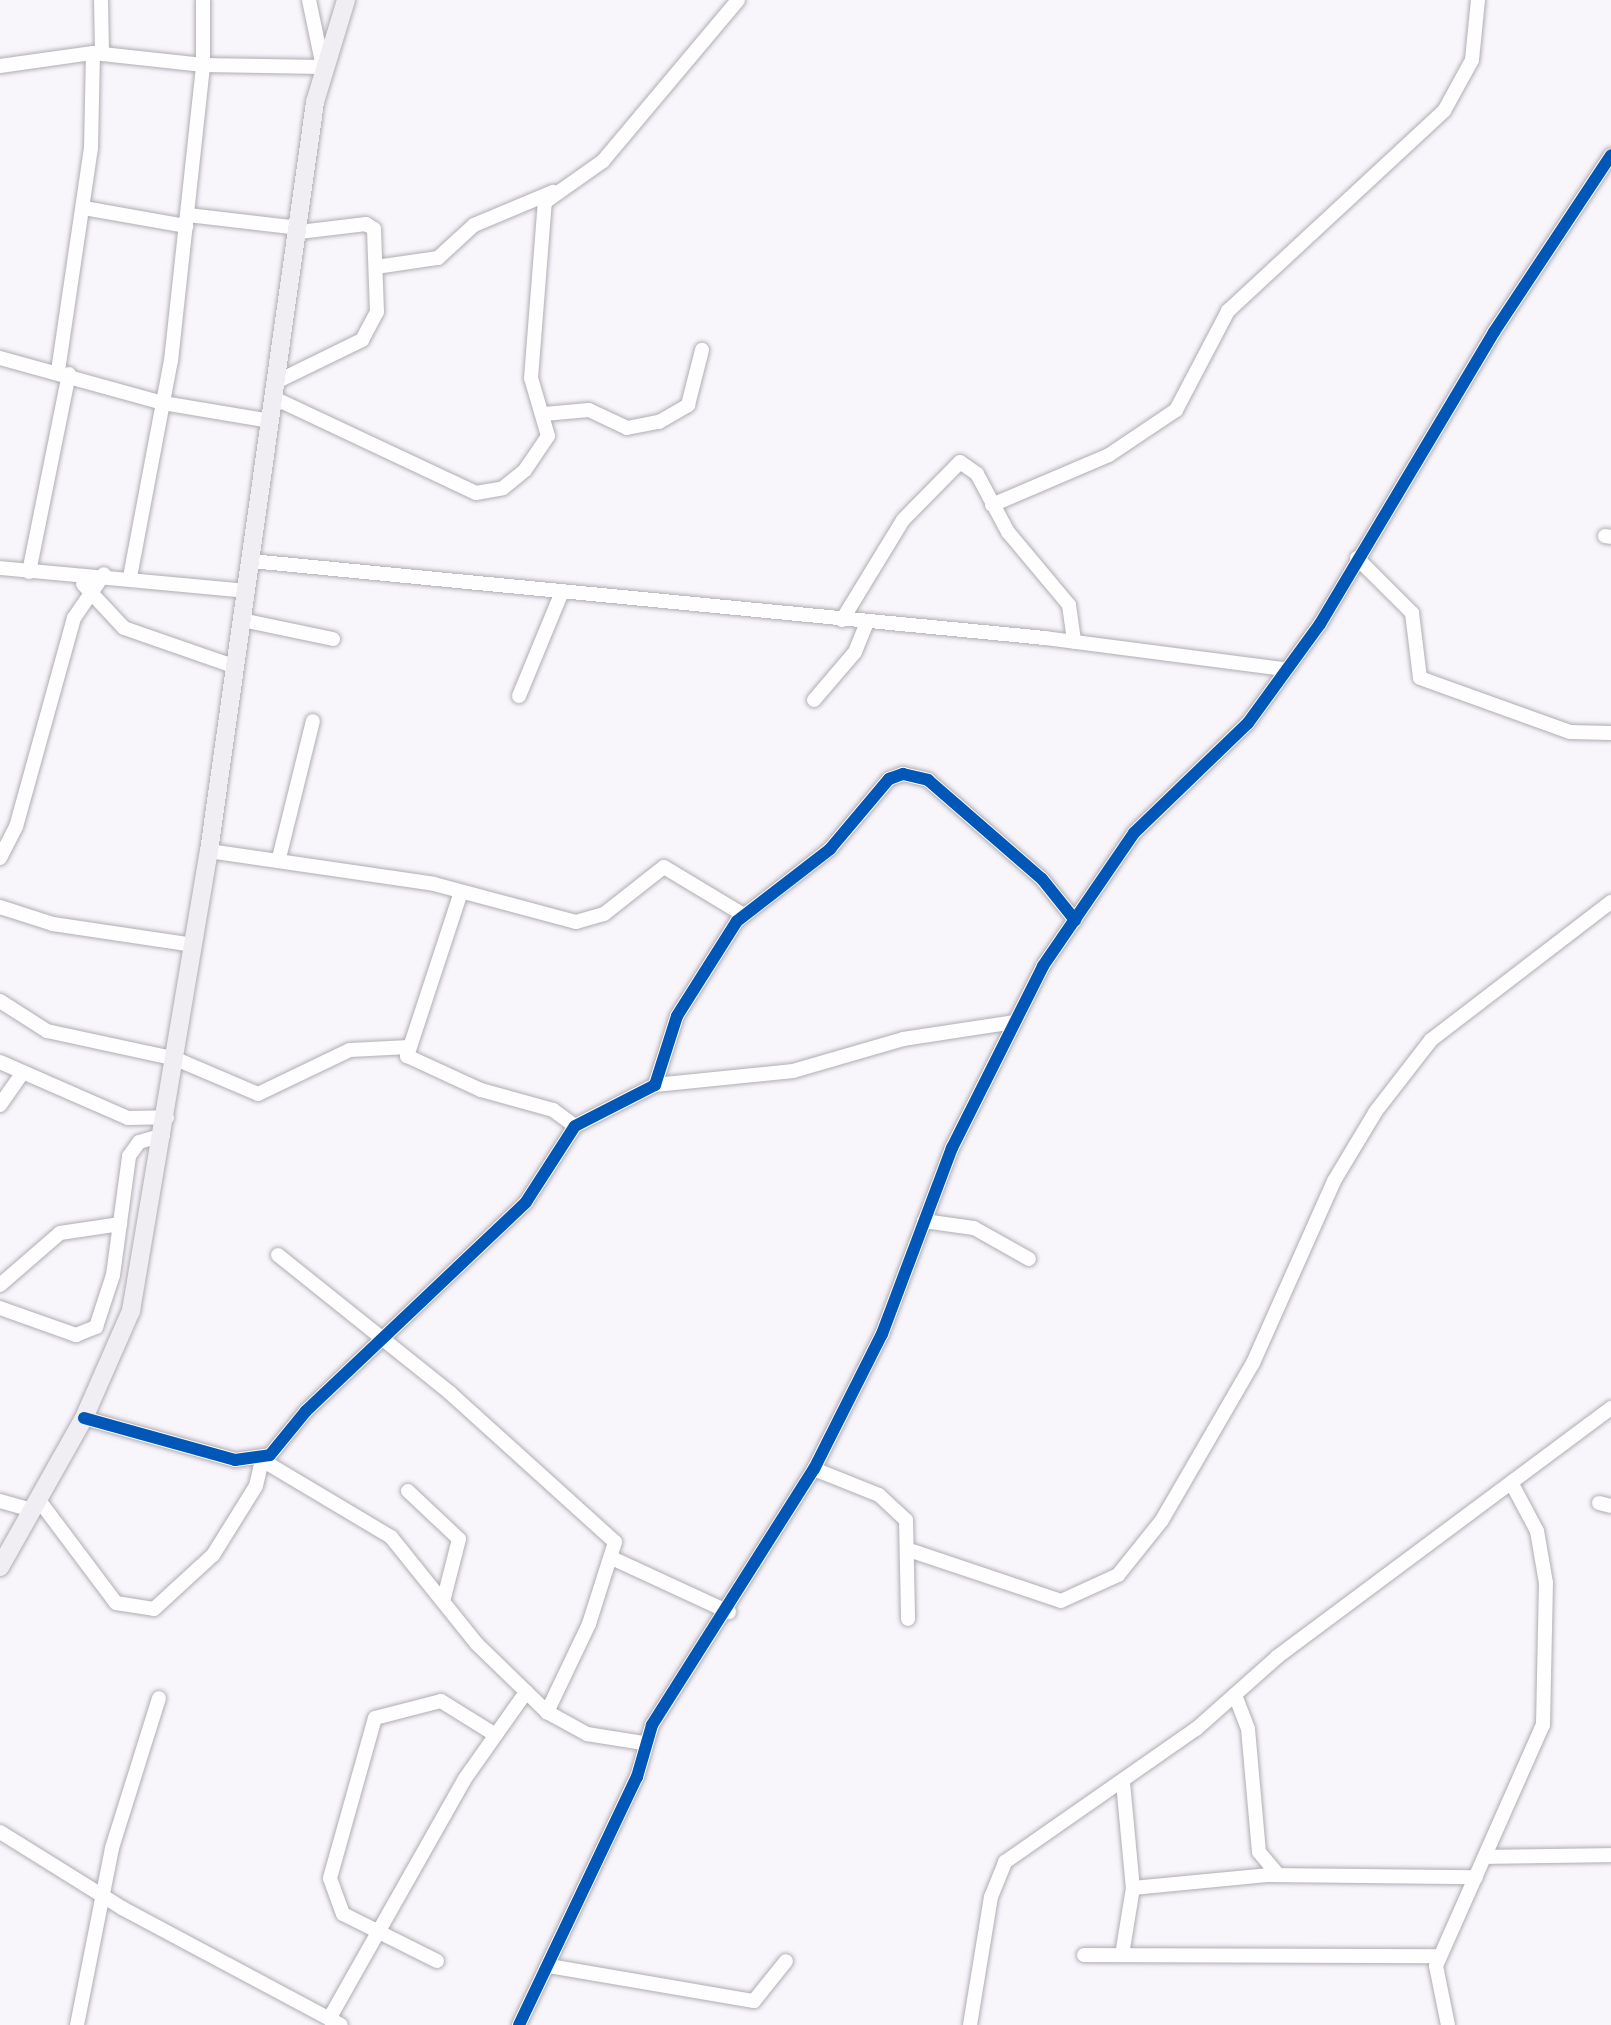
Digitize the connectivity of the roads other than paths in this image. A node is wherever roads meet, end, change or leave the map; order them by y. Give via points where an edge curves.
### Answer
1 (101, 0) edge
2 (203, 0) edge
3 (309, 0) edge
4 (346, 0) edge
5 (738, 0) edge
6 (1478, 0) edge
7 (98, 53) junction
8 (203, 65) junction
9 (0, 66) edge
10 (323, 67) junction
11 (1611, 155) edge
12 (553, 192) junction
13 (84, 208) junction
14 (187, 221) junction
15 (299, 230) junction
16 (376, 267) junction
17 (702, 350) dead end
18 (0, 358) edge
19 (64, 373) junction
20 (275, 390) junction
21 (163, 403) junction
22 (544, 414) junction
23 (271, 421) junction
24 (992, 505) junction
25 (1357, 558) junction
26 (251, 561) junction
27 (0, 568) edge
28 (29, 572) junction
29 (104, 574) junction
30 (79, 576) junction
31 (130, 577) junction
32 (87, 589) junction
33 (246, 591) junction
34 (561, 594) junction
35 (242, 620) junction
36 (842, 620) junction
37 (867, 622) junction
38 (333, 639) dead end
39 (1074, 642) junction
40 (236, 667) junction
41 (1285, 669) junction
42 (519, 696) dead end
43 (814, 700) dead end
44 (313, 721) dead end
45 (1611, 733) edge
46 (209, 851) junction
47 (0, 858) edge
48 (279, 858) junction
49 (461, 892) junction
50 (1611, 902) edge
51 (0, 907) edge
52 (744, 915) junction
53 (1075, 920) junction
54 (193, 945) junction
55 (0, 1001) edge
56 (1014, 1022) junction
57 (409, 1047) junction
58 (176, 1059) junction
59 (0, 1062) edge
60 (21, 1075) junction
61 (655, 1085) junction
62 (0, 1105) edge
63 (165, 1126) junction
64 (575, 1126) junction
65 (924, 1221) junction
66 (120, 1224) junction
67 (278, 1255) dead end
68 (1029, 1259) dead end
69 (0, 1285) edge
70 (0, 1308) edge
71 (381, 1342) junction
72 (1611, 1408) edge
73 (84, 1418) junction
74 (262, 1460) junction
75 (814, 1469) junction
76 (1511, 1482) junction
77 (408, 1491) dead end
78 (0, 1501) edge
79 (35, 1504) junction
80 (909, 1550) junction
81 (612, 1558) junction
82 (0, 1567) edge
83 (444, 1598) junction
84 (729, 1612) junction
85 (908, 1619) dead end
86 (526, 1692) junction
87 (1235, 1695) junction
88 (159, 1698) dead end
89 (547, 1712) junction
90 (494, 1734) junction
91 (643, 1743) junction
92 (1123, 1783) junction
93 (0, 1832) edge
94 (1611, 1855) edge
95 (1487, 1857) junction
96 (1278, 1875) junction
97 (1476, 1877) junction
98 (1133, 1888) junction
99 (101, 1896) junction
100 (376, 1932) junction
101 (1084, 1955) dead end
102 (1122, 1955) junction
103 (1439, 1956) junction
104 (437, 1961) dead end
105 (786, 1961) dead end
106 (549, 1966) junction
107 (336, 2023) edge
108 (77, 2025) edge
109 (519, 2025) edge
110 (970, 2025) edge
111 (1448, 2025) edge

1 - 7 street
2 - 8 street
3 - 10 street
4 - 10 main road
5 - 12 street via 603,161
6 - 24 street via 1472,60 1444,111 1228,311 1176,410 1109,455
7 - 8 street
7 - 9 street
7 - 13 street
8 - 10 street
8 - 14 street
10 - 15 main road
11 - 25 street
12 - 16 street via 474,225 438,258
12 - 22 street via 545,202 531,343 531,378
13 - 14 street
13 - 19 street
14 - 15 street
14 - 21 street
15 - 16 street via 366,224 374,229
15 - 20 main road
16 - 20 street via 377,312 362,340
17 - 22 street via 688,405 659,422 627,428 589,410
18 - 19 street
19 - 21 street
19 - 28 street
20 - 22 street via 476,493 503,488 543,451
20 - 23 main road
21 - 23 street
21 - 31 street
23 - 26 main road
24 - 36 street via 977,474 966,464 953,465 903,520
24 - 39 street via 1069,605
25 - 41 street
25 - 45 street via 1412,613 1420,678 1570,732
26 - 33 main road
26 - 34 street
27 - 28 street
28 - 30 street
29 - 30 street
29 - 31 street
29 - 32 street
30 - 32 street
31 - 33 street
32 - 40 street via 124,628
32 - 47 street
33 - 35 main road
34 - 36 street
34 - 42 street
35 - 38 street
35 - 40 main road
36 - 37 street
37 - 39 street
37 - 43 street via 855,652
39 - 41 street
40 - 46 main road
41 - 53 street via 1248,723 1134,833
44 - 48 street
46 - 48 street
46 - 54 main road
48 - 49 street
49 - 52 street via 590,921 664,867
49 - 57 street
50 - 80 street via 1431,1040 1376,1111 1334,1181 1253,1363 1162,1520 1118,1575 1061,1601
51 - 54 street via 53,924
52 - 53 street via 830,849 875,788 903,774 948,795
52 - 61 street via 677,1016
53 - 56 street
54 - 58 main road
55 - 58 street via 47,1031
56 - 61 street via 903,1039 793,1071
56 - 65 street
57 - 58 street via 350,1050 270,1094 223,1084
57 - 64 street via 413,1063 553,1110
58 - 63 main road
59 - 60 street
60 - 62 street
60 - 63 street via 128,1118
61 - 64 street
63 - 66 street via 133,1147
63 - 73 main road via 131,1311
64 - 71 street via 526,1202
65 - 68 street via 974,1228
65 - 75 street via 882,1334
66 - 69 street via 60,1233
66 - 70 street via 96,1327 76,1335
67 - 71 street
71 - 74 street
71 - 81 street via 450,1393 609,1535
72 - 76 street
73 - 74 street via 235,1460
73 - 79 main road
74 - 79 street via 256,1486 213,1555 154,1609 116,1603
74 - 83 street via 365,1518
75 - 80 street via 892,1502 910,1529
75 - 84 street
76 - 87 street
76 - 95 street via 1537,1531 1549,1664 1535,1749
77 - 83 street via 459,1539
78 - 79 street
79 - 82 main road
80 - 85 street
81 - 84 street
81 - 89 street
83 - 86 street via 477,1644
84 - 91 street
86 - 89 street
86 - 90 street
87 - 92 street
87 - 96 street via 1248,1729 1259,1852
88 - 99 street
89 - 91 street via 587,1734
90 - 100 street
90 - 100 street via 441,1701 383,1712 370,1726 330,1878 336,1908
91 - 106 street via 637,1777
92 - 98 street
92 - 110 street via 1005,1862 991,1897
93 - 99 street
94 - 95 street
95 - 97 street
96 - 97 street
96 - 98 street
97 - 103 street
98 - 102 street
99 - 107 street
99 - 108 street
100 - 104 street
100 - 107 street
101 - 102 street
102 - 103 street
103 - 111 street via 1438,1999
105 - 106 street via 754,2001
106 - 109 street

